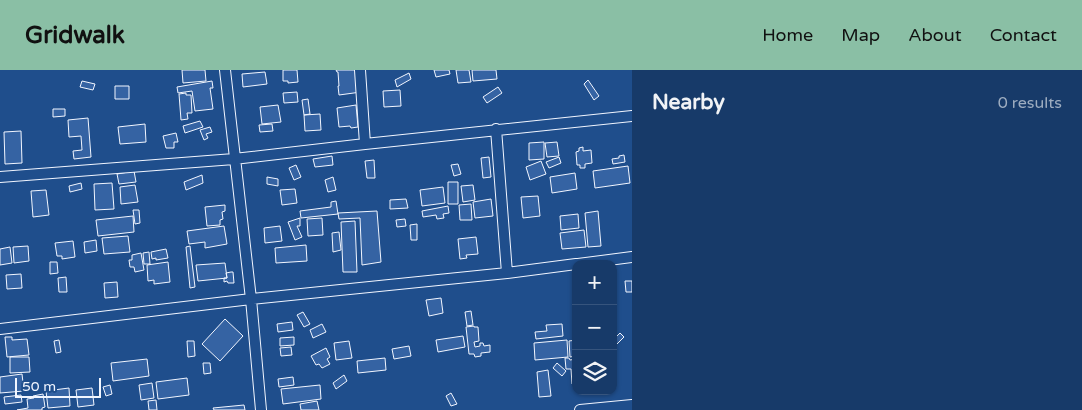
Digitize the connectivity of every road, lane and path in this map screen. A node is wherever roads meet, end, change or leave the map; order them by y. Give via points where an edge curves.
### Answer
1 (225, 70) edge
2 (360, 70) edge
3 (632, 116) edge
4 (496, 129) junction
5 (365, 144) junction
6 (234, 159) junction
7 (0, 177) edge
8 (632, 257) edge
9 (608, 260) edge
10 (572, 265) edge
11 (507, 273) junction
12 (250, 299) junction
13 (0, 329) edge
14 (632, 405) edge
15 (261, 410) edge
16 (580, 410) edge

1 - 6 street
2 - 5 street
3 - 4 street
4 - 5 street
4 - 11 street
5 - 6 street
6 - 7 street
6 - 12 street
8 - 9 street
10 - 11 street
11 - 12 street
12 - 13 street
12 - 15 street
14 - 16 street

